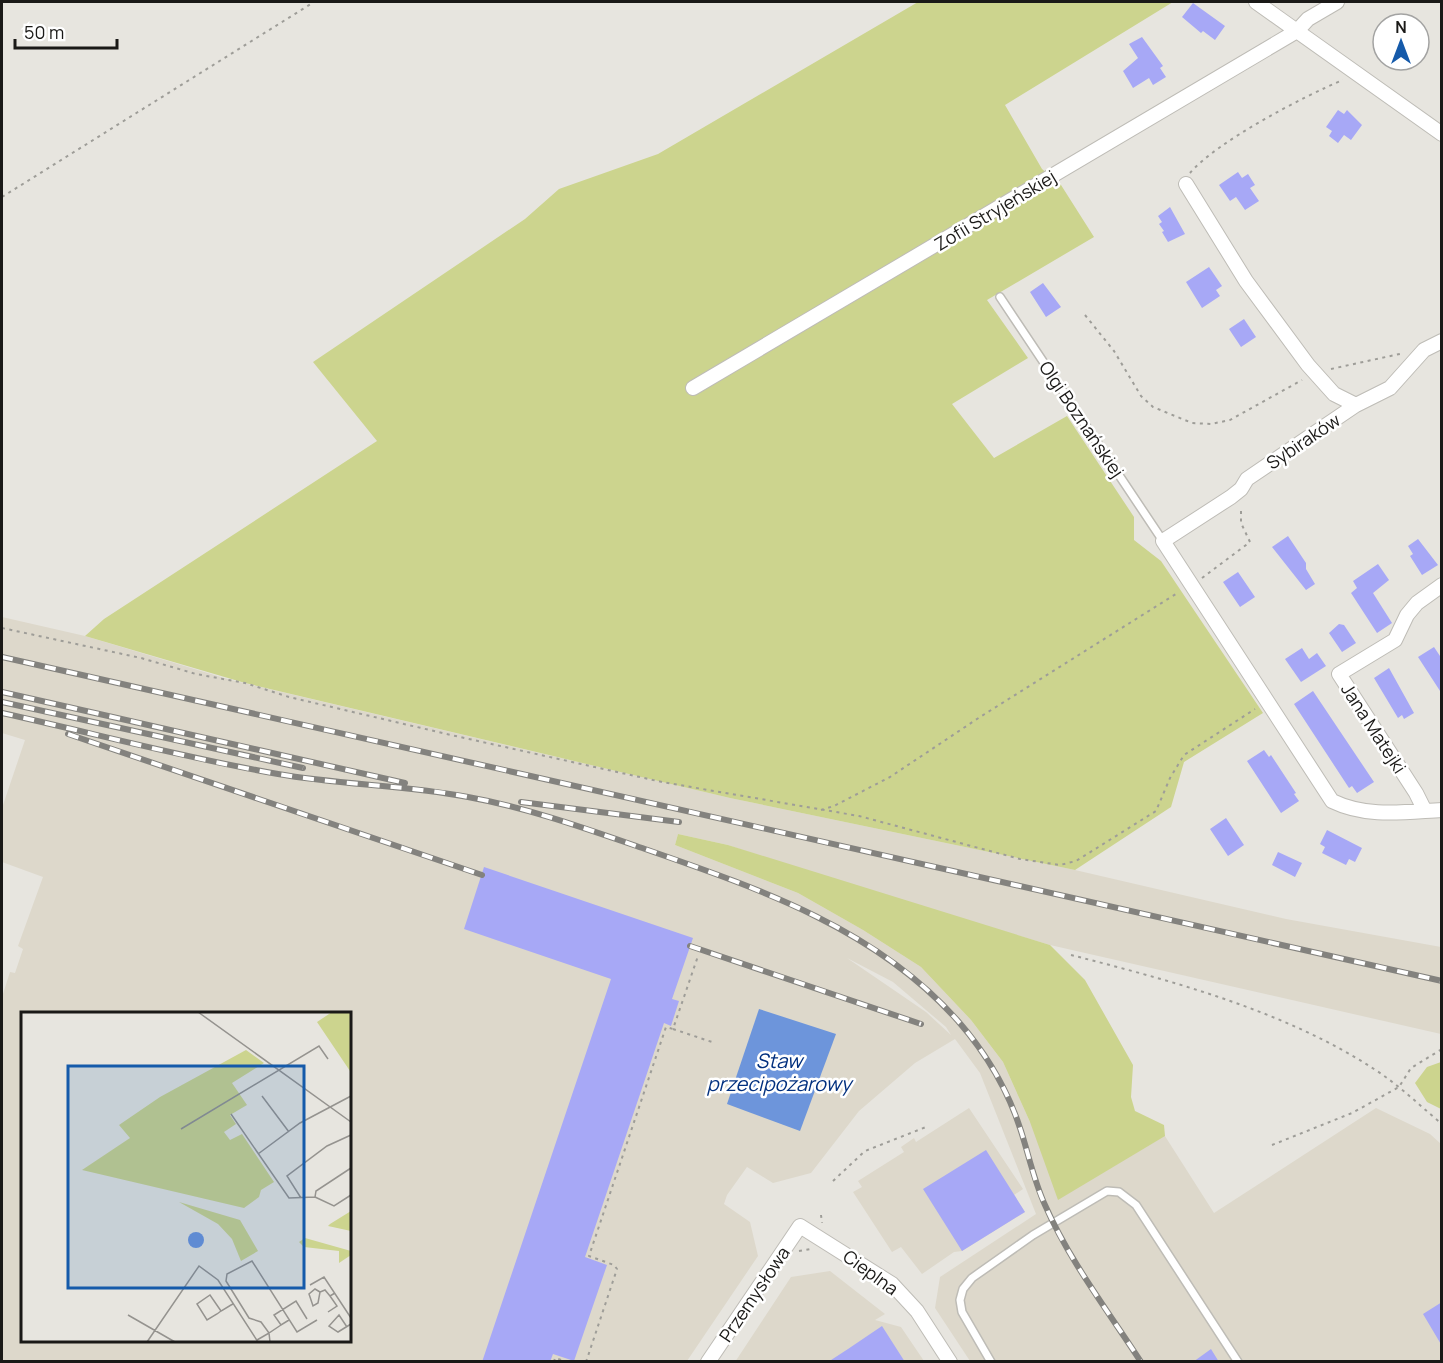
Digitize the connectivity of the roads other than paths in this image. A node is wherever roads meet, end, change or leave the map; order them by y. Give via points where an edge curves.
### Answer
1 (1256, 2) edge
2 (1336, 2) edge
3 (1297, 31) junction
4 (1442, 134) edge
5 (1186, 184) road end
6 (1000, 297) dead end
7 (1442, 341) edge
8 (693, 388) dead end
9 (1356, 405) junction
10 (1163, 541) junction
11 (1442, 585) edge
12 (1442, 810) edge
13 (1425, 811) junction
14 (800, 1226) joint
15 (708, 1362) edge
16 (950, 1362) edge
17 (991, 1362) edge
18 (1238, 1362) edge

1 - 3 street
2 - 3 street, Zofii Stryjeńskiej via 1308,19
3 - 4 street
3 - 8 street, Zofii Stryjeńskiej
5 - 9 street via 1246,281 1315,372 1334,394
6 - 10 lane, Olgi Boznańskiej
7 - 9 street, Sybiraków via 1424,350 1390,388
9 - 10 street, Sybiraków
10 - 13 street via 1332,801 1369,813
11 - 13 street, Jana Matejki via 1417,603 1395,640 1339,674
12 - 13 street
14 - 15 street, Przemysłowa
14 - 16 street, Cieplna via 892,1284 917,1311
17 - 18 lane via 962,1312 963,1289 972,1278 1033,1235 1107,1191 1119,1192 1136,1204

